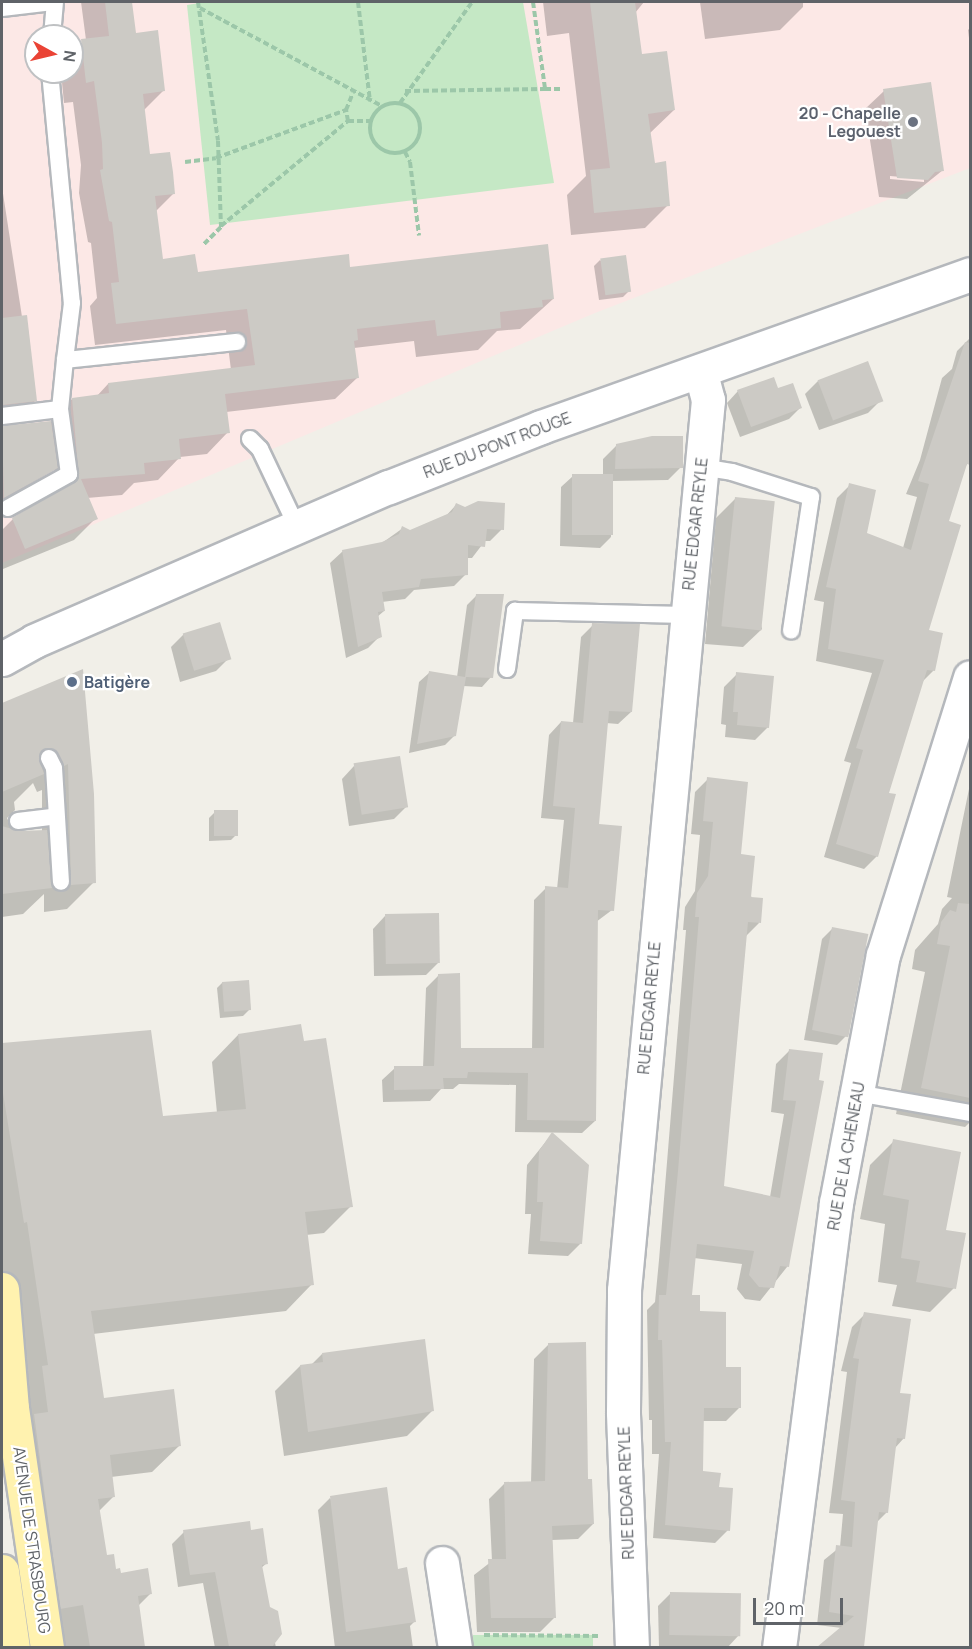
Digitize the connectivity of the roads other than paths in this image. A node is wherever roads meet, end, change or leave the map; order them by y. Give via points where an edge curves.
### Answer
1 (54, 2) edge
2 (2, 8) edge
3 (53, 24) edge
4 (51, 84) edge
5 (970, 274) edge
6 (237, 342) dead end
7 (65, 360) junction
8 (700, 371) junction
9 (60, 409) junction
10 (2, 416) edge
11 (250, 439) dead end
12 (701, 467) junction
13 (8, 508) dead end
14 (297, 527) junction
15 (686, 615) junction
16 (791, 631) dead end
17 (33, 641) junction
18 (2, 643) edge
19 (2, 660) edge
20 (507, 669) dead end
21 (970, 677) edge
22 (49, 758) dead end
23 (56, 816) junction
24 (18, 821) dead end
25 (61, 882) dead end
26 (857, 1093) junction
27 (970, 1113) edge
28 (2, 1289) edge
29 (2, 1446) edge
30 (442, 1563) dead end
31 (2, 1571) edge
32 (632, 1641) edge
33 (455, 1643) edge
34 (13, 1647) edge
35 (31, 1647) edge
36 (47, 1647) edge
37 (779, 1647) edge

1 - 2 lane
1 - 3 lane
4 - 7 lane via 72,303
5 - 8 street, RUE DU PONT ROUGE
6 - 7 lane
7 - 9 lane
8 - 12 street, RUE EDGAR REYLE via 708,400
8 - 14 street, RUE DU PONT ROUGE via 541,427
9 - 10 lane
9 - 13 lane via 69,474
11 - 14 lane via 260,449
12 - 15 street, RUE EDGAR REYLE
12 - 16 lane via 732,472 811,497
14 - 17 street, RUE DU PONT ROUGE
15 - 20 lane via 515,610
15 - 32 street, RUE EDGAR REYLE via 624,1290 623,1412
17 - 18 street, RUE DU PONT ROUGE
17 - 19 street, RUE DU PONT ROUGE
21 - 26 street, RUE DE LA CHENEAU via 883,955
22 - 23 lane via 54,768
23 - 24 lane
23 - 25 lane
26 - 27 lane
26 - 37 street, RUE DE LA CHENEAU via 836,1203
28 - 36 main road, AVENUE DE STRASBOURG via 12,1408
29 - 35 lane, AVENUE DE STRASBOURG
30 - 33 street
31 - 34 main road, AVENUE DE STRASBOURG

